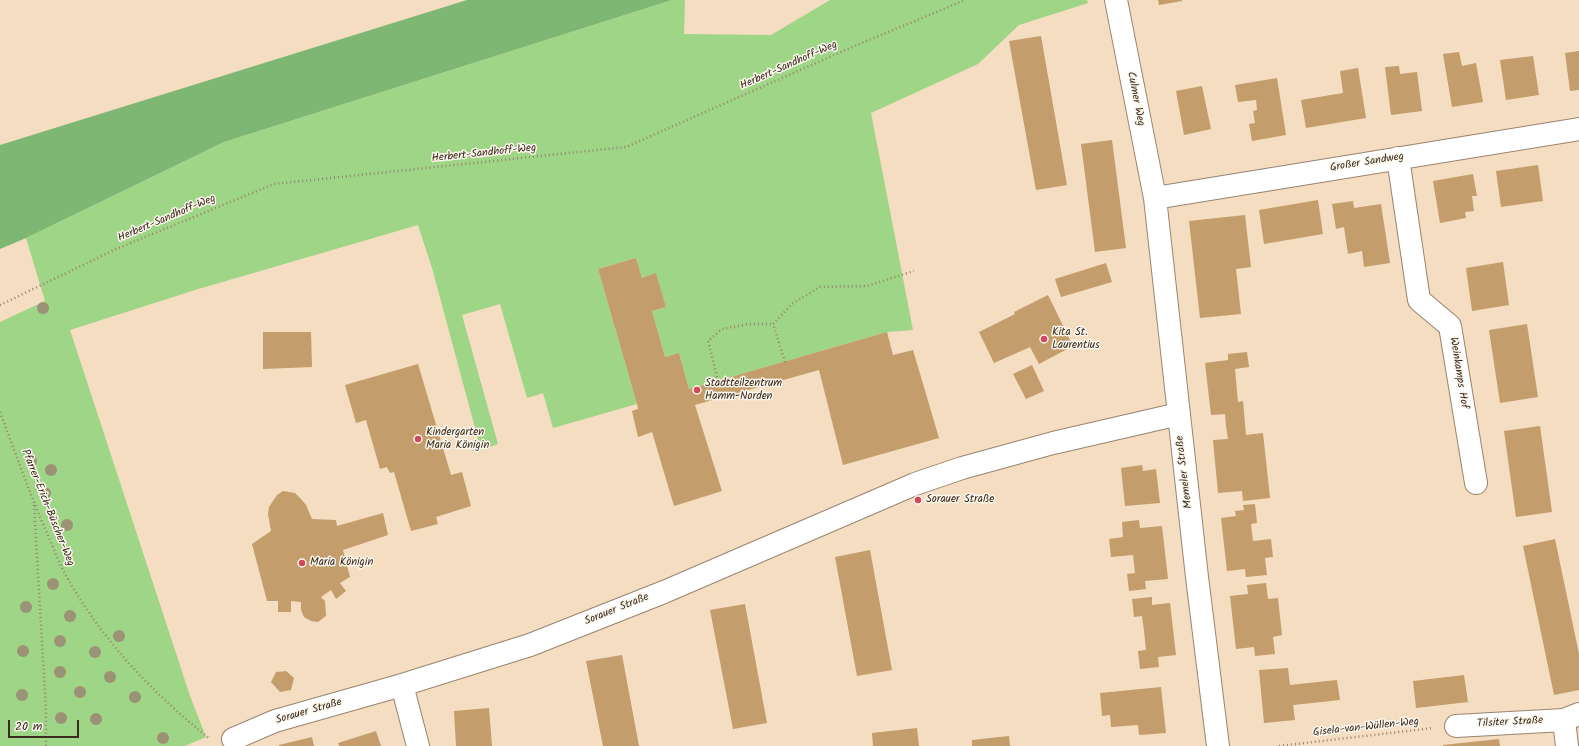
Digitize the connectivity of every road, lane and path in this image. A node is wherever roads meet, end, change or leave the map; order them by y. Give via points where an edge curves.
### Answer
1 (965, 0) edge
2 (1116, 0) edge
3 (1579, 129) edge
4 (1398, 158) junction
5 (1155, 198) junction
6 (914, 271) dead end
7 (0, 305) edge
8 (773, 324) junction
9 (785, 362) dead end
10 (718, 381) dead end
11 (0, 412) edge
12 (1179, 414) junction
13 (1476, 483) dead end
14 (34, 503) junction
15 (402, 685) junction
16 (1571, 717) edge
17 (1456, 726) joint
18 (223, 740) joint
19 (46, 746) edge
20 (418, 746) edge
21 (1218, 746) edge
22 (1279, 746) edge
23 (1567, 746) edge

1 - 7 path, Herbert-Sandhoff-Weg via 626,147 274,184 116,249
2 - 5 street, Culmer Weg
3 - 4 street, Großer Sandweg
4 - 5 street, Großer Sandweg
4 - 13 street, Weinkamps Hof via 1419,300 1450,326
5 - 12 street, Memeler Straße
6 - 8 path via 867,286 820,287 792,304
8 - 9 path
8 - 10 path via 748,324 722,329 708,341
11 - 14 path, Pfarrer-Erich-Büscher-Weg
12 - 15 street, Sorauer Straße via 1053,443 915,484 664,592 553,636
12 - 21 street, Memeler Straße
14 - 18 path, Pfarrer-Erich-Büscher-Weg via 63,570 108,641 139,675 191,724
14 - 19 path via 46,704
15 - 18 street, Sorauer Straße via 275,721
15 - 20 street
16 - 17 street, Tilsiter Straße
16 - 23 street, Tilsiter Straße
17 - 22 path, Gisela-van-Wüllen-Weg

